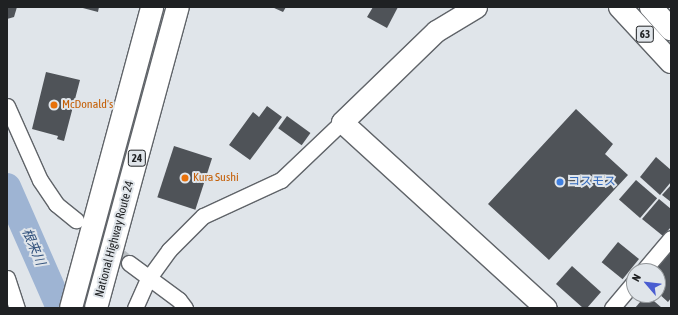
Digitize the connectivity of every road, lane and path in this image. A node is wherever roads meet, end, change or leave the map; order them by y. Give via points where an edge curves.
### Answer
1 (152, 7) edge
2 (178, 7) edge
3 (476, 7) edge
4 (620, 7) edge
5 (650, 7) edge
6 (671, 29) edge
7 (671, 62) edge
8 (7, 106) edge
9 (342, 122) junction
10 (76, 220) tunnel mouth
11 (671, 238) edge
12 (129, 263) tunnel mouth
13 (650, 263) edge
14 (7, 278) edge
15 (148, 279) junction
16 (626, 291) edge
17 (72, 307) edge
18 (17, 308) edge
19 (96, 308) edge
20 (135, 308) edge
21 (185, 308) edge
22 (546, 308) edge
23 (612, 308) edge

1 - 17 main road, National Highway Route 24 / 24
2 - 19 main road, National Highway Route 24 / 24
3 - 9 street via 436,30
4 - 7 main road, 63
5 - 6 main road, 63
8 - 10 street via 40,180 56,204
9 - 15 street via 281,180 202,216 169,250
9 - 22 street
11 - 13 street
12 - 15 street
14 - 18 street
15 - 20 street
15 - 21 street via 179,300
16 - 23 street

